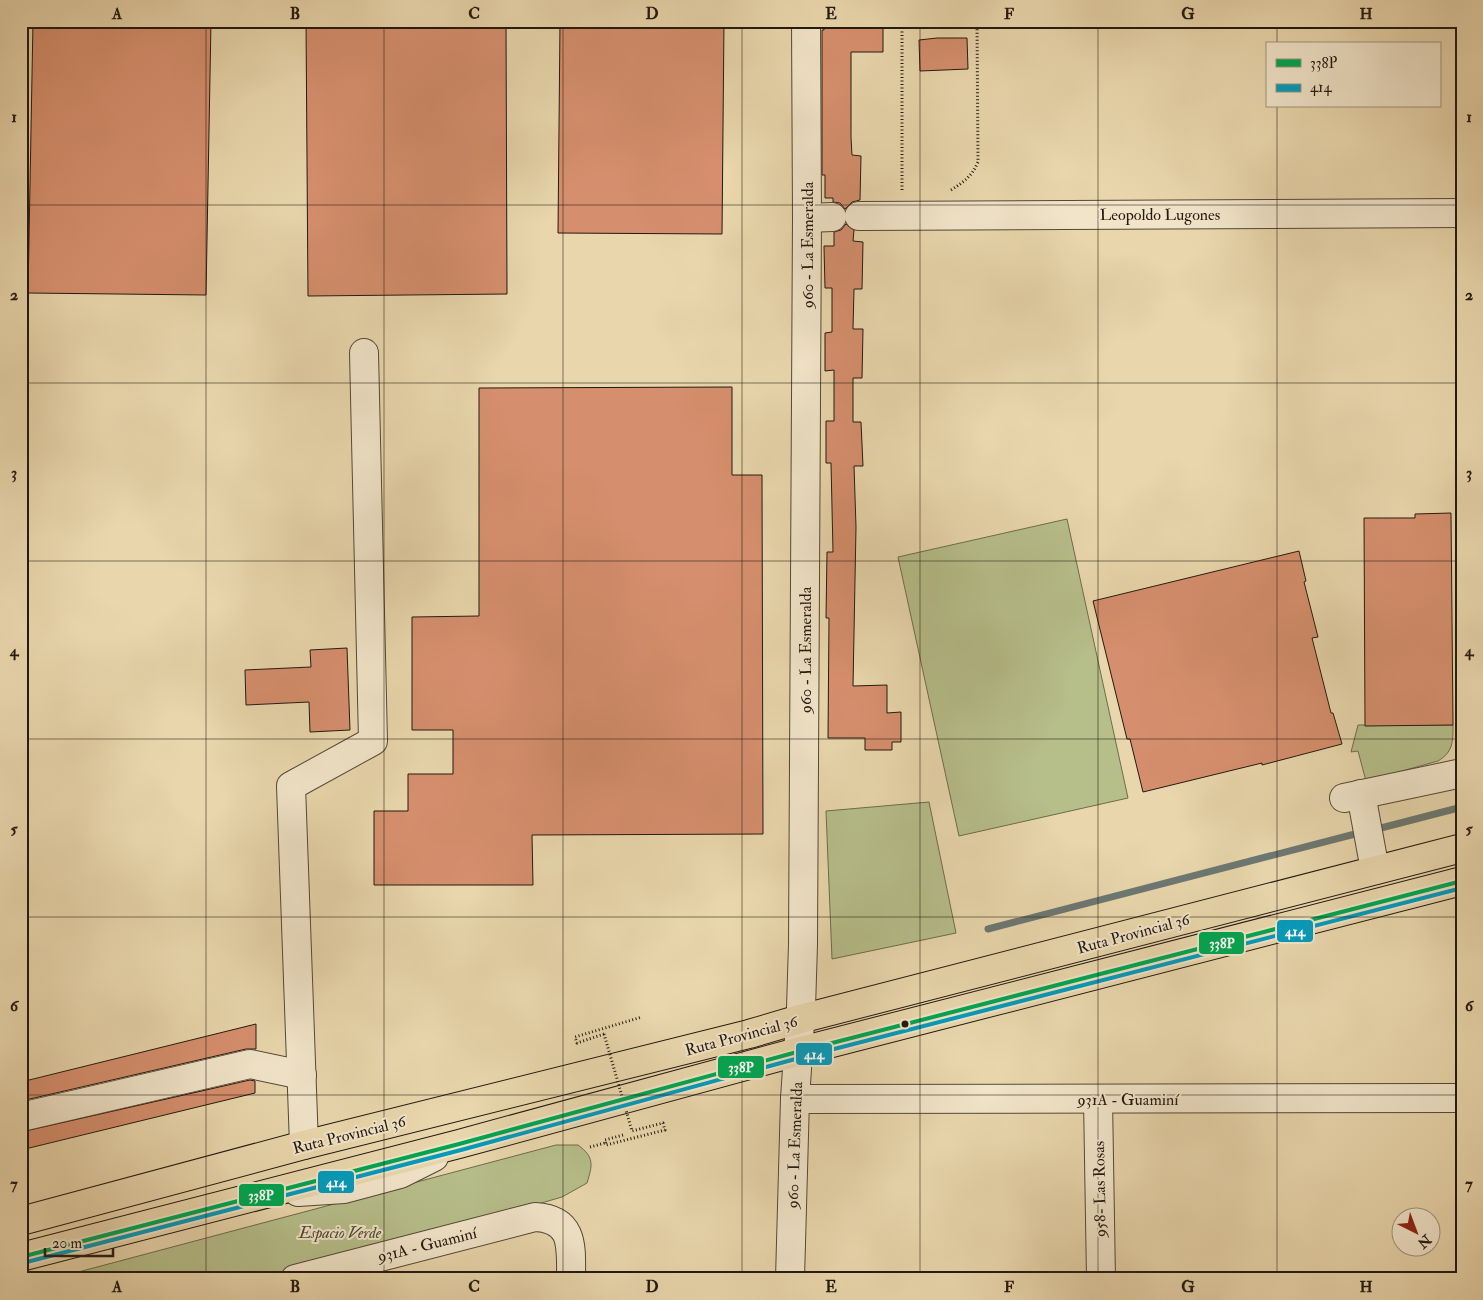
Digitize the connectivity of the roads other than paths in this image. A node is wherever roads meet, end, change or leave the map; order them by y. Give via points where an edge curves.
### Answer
1 (806, 21) edge
2 (1462, 213) edge
3 (859, 216) dead end
4 (364, 353) dead end
5 (1462, 773) edge
6 (1462, 848) edge
7 (1375, 870) junction
8 (1462, 881) edge
9 (800, 1019) junction
10 (797, 1052) junction
11 (302, 1075) junction
12 (1462, 1098) edge
13 (795, 1099) junction
14 (1098, 1100) junction
15 (21, 1117) edge
16 (304, 1145) junction
17 (21, 1221) edge
18 (21, 1257) edge
19 (349, 1272) edge
20 (295, 1279) edge
21 (570, 1279) edge
22 (790, 1279) edge
23 (1101, 1279) edge

1 - 9 street, 960 - La Esmeralda via 819,217
2 - 3 street, Leopoldo Lugones
4 - 11 street via 373,741 291,786
5 - 7 street via 1353,796
6 - 7 main road, Ruta Provincial 36
7 - 9 main road, Ruta Provincial 36
8 - 10 main road, Ruta Provincial 36
9 - 10 street, 960 - La Esmeralda
9 - 16 main road, Ruta Provincial 36
10 - 13 street, 960 - La Esmeralda
10 - 18 main road, Ruta Provincial 36 via 459,1144
11 - 15 street via 250,1064
11 - 16 street
12 - 14 street, 931A - Guaminí
13 - 14 street, 931A - Guaminí
13 - 22 street, 960 - La Esmeralda
14 - 23 street, 958- Las Rosas
16 - 17 main road, Ruta Provincial 36
19 - 20 street, 931A - Guaminí
19 - 21 street, 931A - Guaminí via 535,1217 549,1218 566,1232 571,1244

